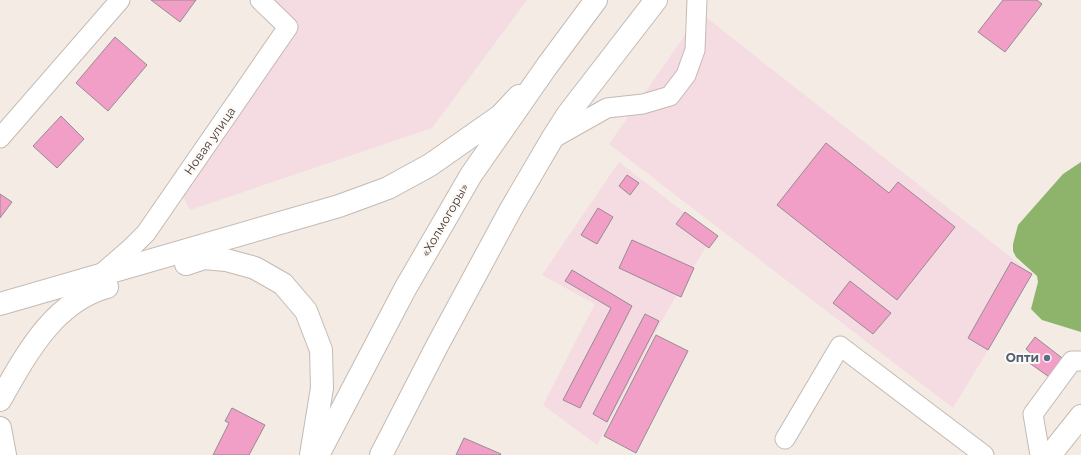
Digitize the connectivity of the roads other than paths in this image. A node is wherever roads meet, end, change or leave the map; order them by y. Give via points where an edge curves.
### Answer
1 (120, 0) edge
2 (260, 0) edge
3 (596, 0) edge
4 (656, 0) edge
5 (697, 0) edge
6 (547, 66) junction
7 (0, 138) edge
8 (552, 139) junction
9 (98, 277) junction
10 (0, 304) edge
11 (1081, 360) edge
12 (0, 400) edge
13 (1081, 416) edge
14 (0, 428) edge
15 (785, 439) dead end
16 (5, 455) edge
17 (311, 455) edge
18 (318, 455) edge
19 (381, 455) edge
20 (984, 455) edge
21 (1040, 455) edge
22 (1050, 455) edge

1 - 7 lane
2 - 9 lane, Новая улица via 288,27 146,233
3 - 6 main road, «Холмогоры»
4 - 8 main road via 568,114
5 - 8 lane via 695,50 686,75 670,96 643,104 607,108
6 - 9 main road via 500,116 430,165 388,188 340,206
6 - 18 main road, «Холмогоры» via 470,175 405,289
8 - 19 main road via 504,222
9 - 10 main road
11 - 21 lane via 1072,361 1033,414
12 - 17 main road via 41,334 62,311 79,298 98,289 204,258 226,260 255,268 283,284 306,310 321,350 322,388
13 - 22 main road
14 - 16 main road
15 - 20 lane via 840,346

